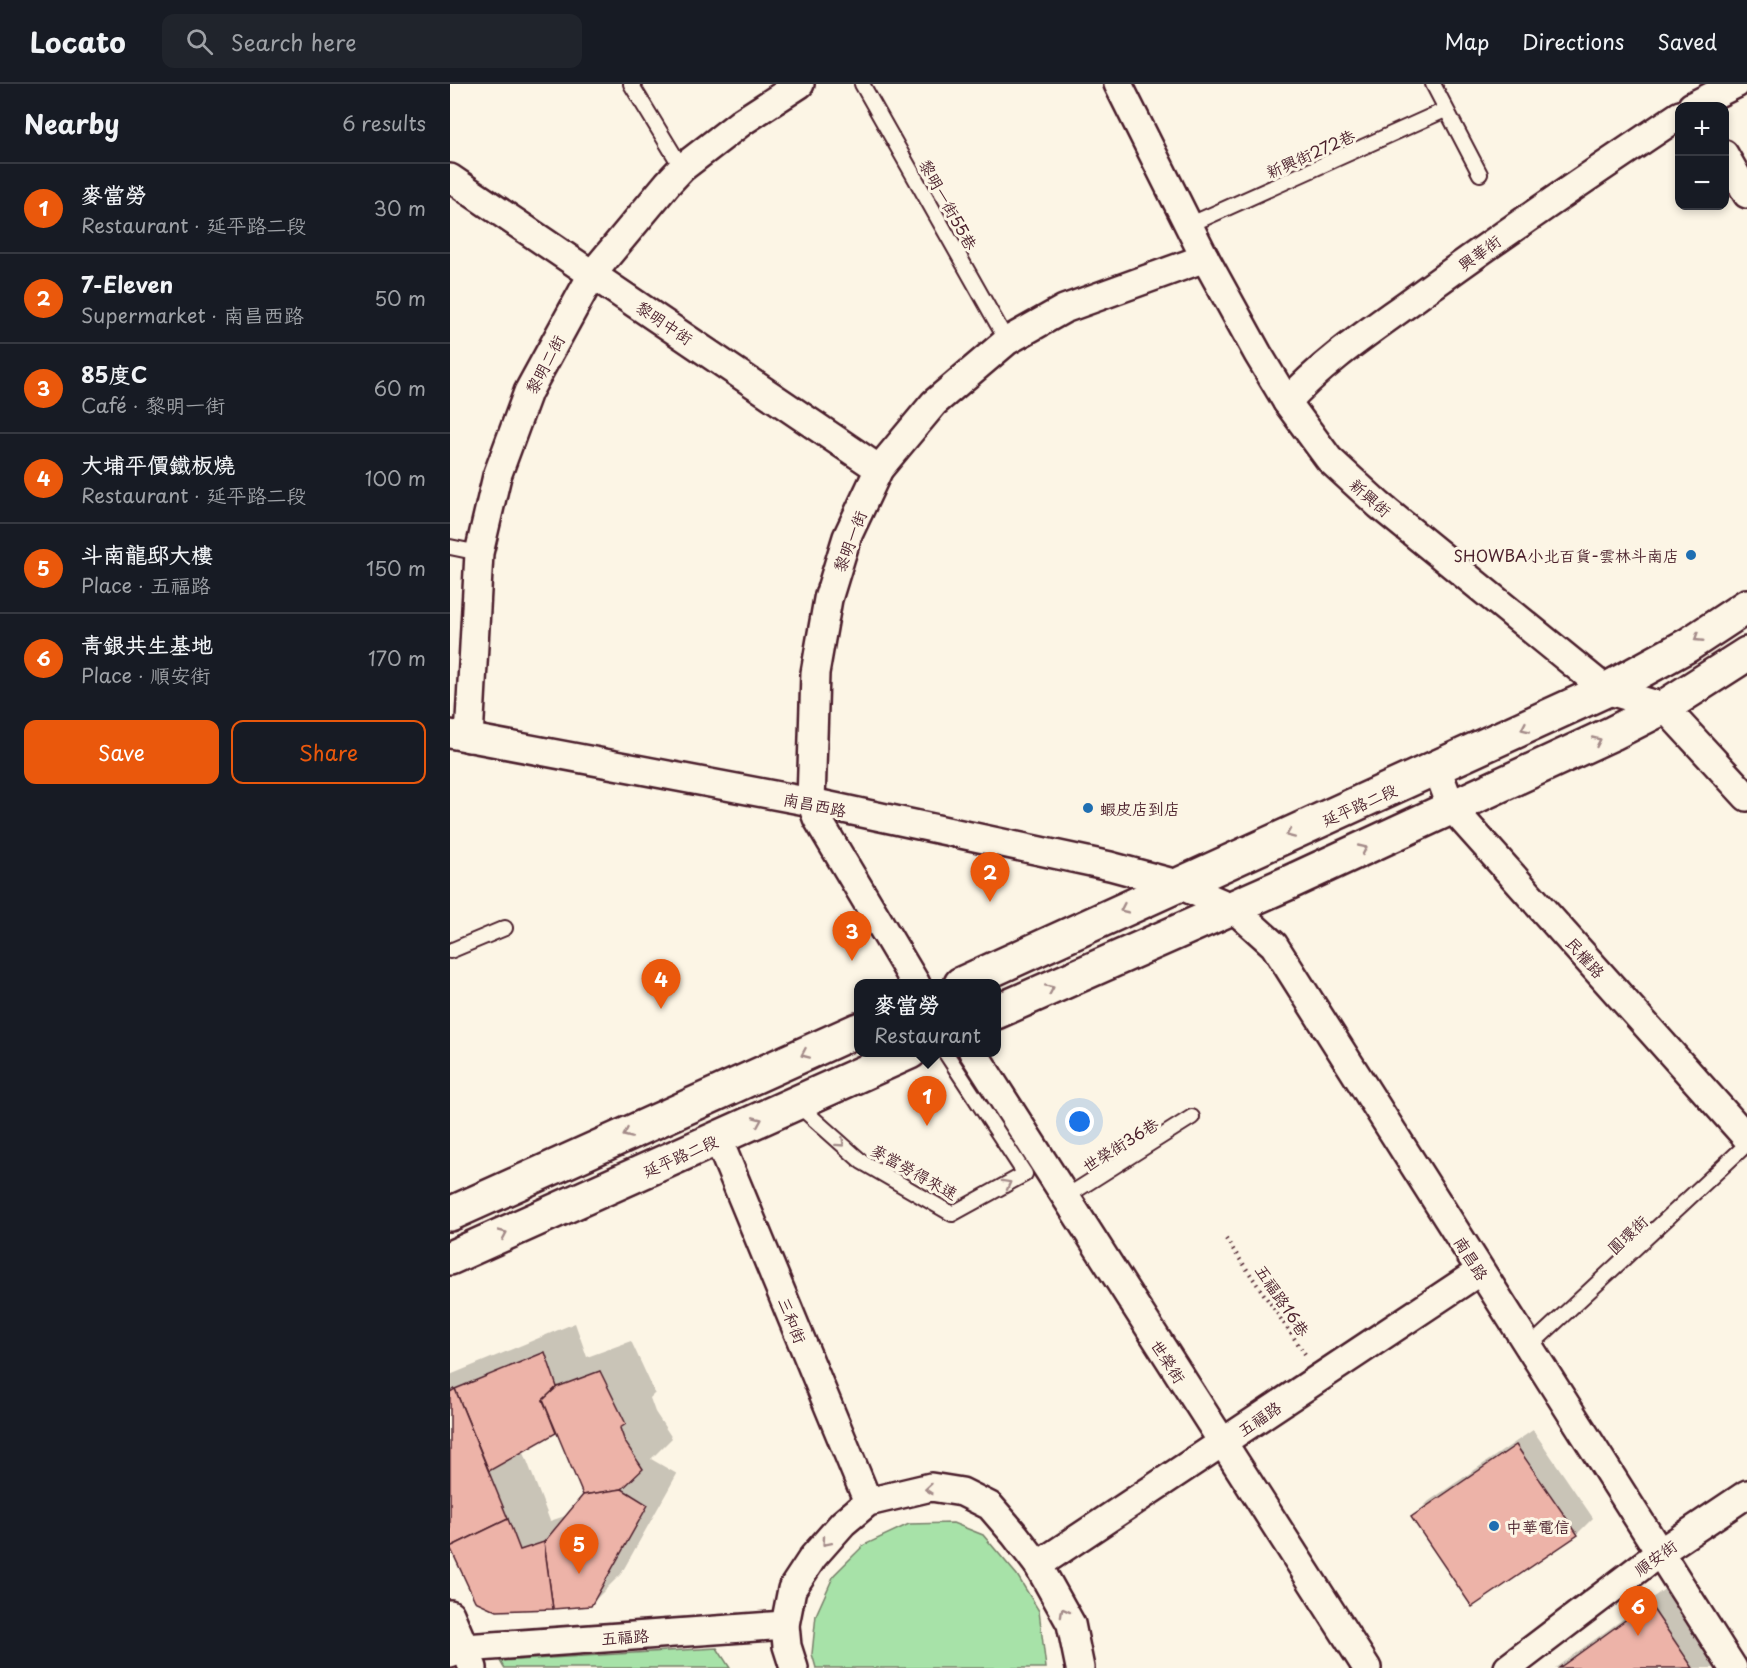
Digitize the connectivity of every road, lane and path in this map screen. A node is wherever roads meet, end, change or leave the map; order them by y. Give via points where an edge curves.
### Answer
1 (631, 84) edge
2 (800, 84) edge
3 (862, 84) edge
4 (1118, 84) edge
5 (1432, 84) edge
6 (1736, 84) edge
7 (1692, 102) edge
8 (1446, 110) junction
9 (1675, 113) edge
10 (1726, 156) edge
11 (682, 168) junction
12 (1479, 174) dead end
13 (450, 178) edge
14 (1747, 194) edge
15 (1189, 225) junction
16 (1205, 258) junction
17 (593, 273) junction
18 (1007, 341) junction
19 (1287, 402) junction
20 (879, 469) junction
21 (450, 547) edge
22 (479, 553) junction
23 (1747, 606) edge
24 (1747, 654) edge
25 (1606, 690) junction
26 (1664, 707) junction
27 (459, 736) edge
28 (1437, 769) junction
29 (1747, 797) edge
30 (811, 802) junction
31 (1452, 808) junction
32 (1177, 885) junction
33 (1233, 908) junction
34 (505, 928) dead end
35 (450, 951) edge
36 (913, 979) edge
37 (971, 979) edge
38 (1001, 1010) edge
39 (854, 1032) edge
40 (901, 1057) edge
41 (948, 1057) edge
42 (976, 1057) edge
43 (797, 1104) junction
44 (1192, 1117) dead end
45 (718, 1138) junction
46 (1747, 1138) edge
47 (1747, 1144) edge
48 (1064, 1198) junction
49 (450, 1214) edge
50 (1226, 1239) dead end
51 (450, 1258) edge
52 (1480, 1271) junction
53 (1529, 1347) junction
54 (1320, 1376) junction
55 (1221, 1443) junction
56 (1747, 1494) edge
57 (868, 1502) junction
58 (1659, 1553) junction
59 (1038, 1565) junction
60 (450, 1614) edge
61 (785, 1625) junction
62 (462, 1657) edge
63 (794, 1668) edge
64 (1080, 1668) edge
65 (1367, 1668) edge
66 (1508, 1668) edge
67 (1733, 1668) edge

1 - 11 lane
2 - 11 street, 黎明二街
3 - 18 lane, 黎明一街55巷
4 - 15 street, 新興街
5 - 8 lane
6 - 7 street, 興華街
8 - 12 lane
8 - 15 lane, 新興街272巷
9 - 19 street, 興華街 via 1309,377
10 - 14 street
11 - 17 street, 黎明二街
13 - 17 street, 黎明中街
15 - 16 street, 新興街
16 - 18 street, 黎明一街 via 1064,309
16 - 19 street, 新興街
17 - 20 street, 黎明中街
17 - 22 street, 黎明二街 via 528,392 497,476
18 - 20 street, 黎明一街 via 934,403
19 - 25 street, 新興街 via 1329,459 1379,505
20 - 30 street, 黎明一街 via 848,537 828,599 815,673
21 - 22 lane
22 - 27 street, 黎明二街
23 -> 25 main road, 延平路二段 via 1688,645
24 - 26 main road
25 - 26 street, 新興街
25 -> 28 main road, 延平路二段
26 - 29 street
31 -> 26 main road
27 - 30 street, 南昌西路
28 - 31 street, 民權路
28 -> 32 main road, 延平路二段
30 - 32 street, 南昌西路 via 1110,866
30 - 36 street, 黎明一街
33 -> 31 main road
31 - 46 street, 民權路
32 - 33 street, 南昌路
32 -> 37 main road, 延平路二段
38 -> 33 main road
33 - 52 street, 南昌路 via 1274,945
34 - 35 lane
39 -> 49 main road
40 - 43 main road, 延平路二段
43 -> 41 lane, 麥當勞得來速 via 862,1162 952,1214 1026,1174
42 - 48 street, 世榮街
45 -> 43 main road, 延平路二段
44 - 48 lane, 世榮街36巷
51 -> 45 main road, 延平路二段
45 - 57 street, 三和街
47 - 53 lane, 圓環街
48 - 55 street, 世榮街
50 - 54 path, 五福路16巷
52 - 53 street, 南昌路
52 - 54 street, 五福路
53 - 58 street, 南昌路
54 - 55 street, 五福路
55 - 59 street, 五福路
55 - 65 street, 世榮街
56 - 58 street, 順安街
59 -> 57 street via 990,1506 962,1492 932,1487
57 -> 61 street via 813,1557 792,1589
58 - 66 street, 順安街
58 - 67 street, 南昌路
64 -> 59 street via 1071,1624
60 - 62 street
61 - 62 street, 五福路
61 - 63 street

